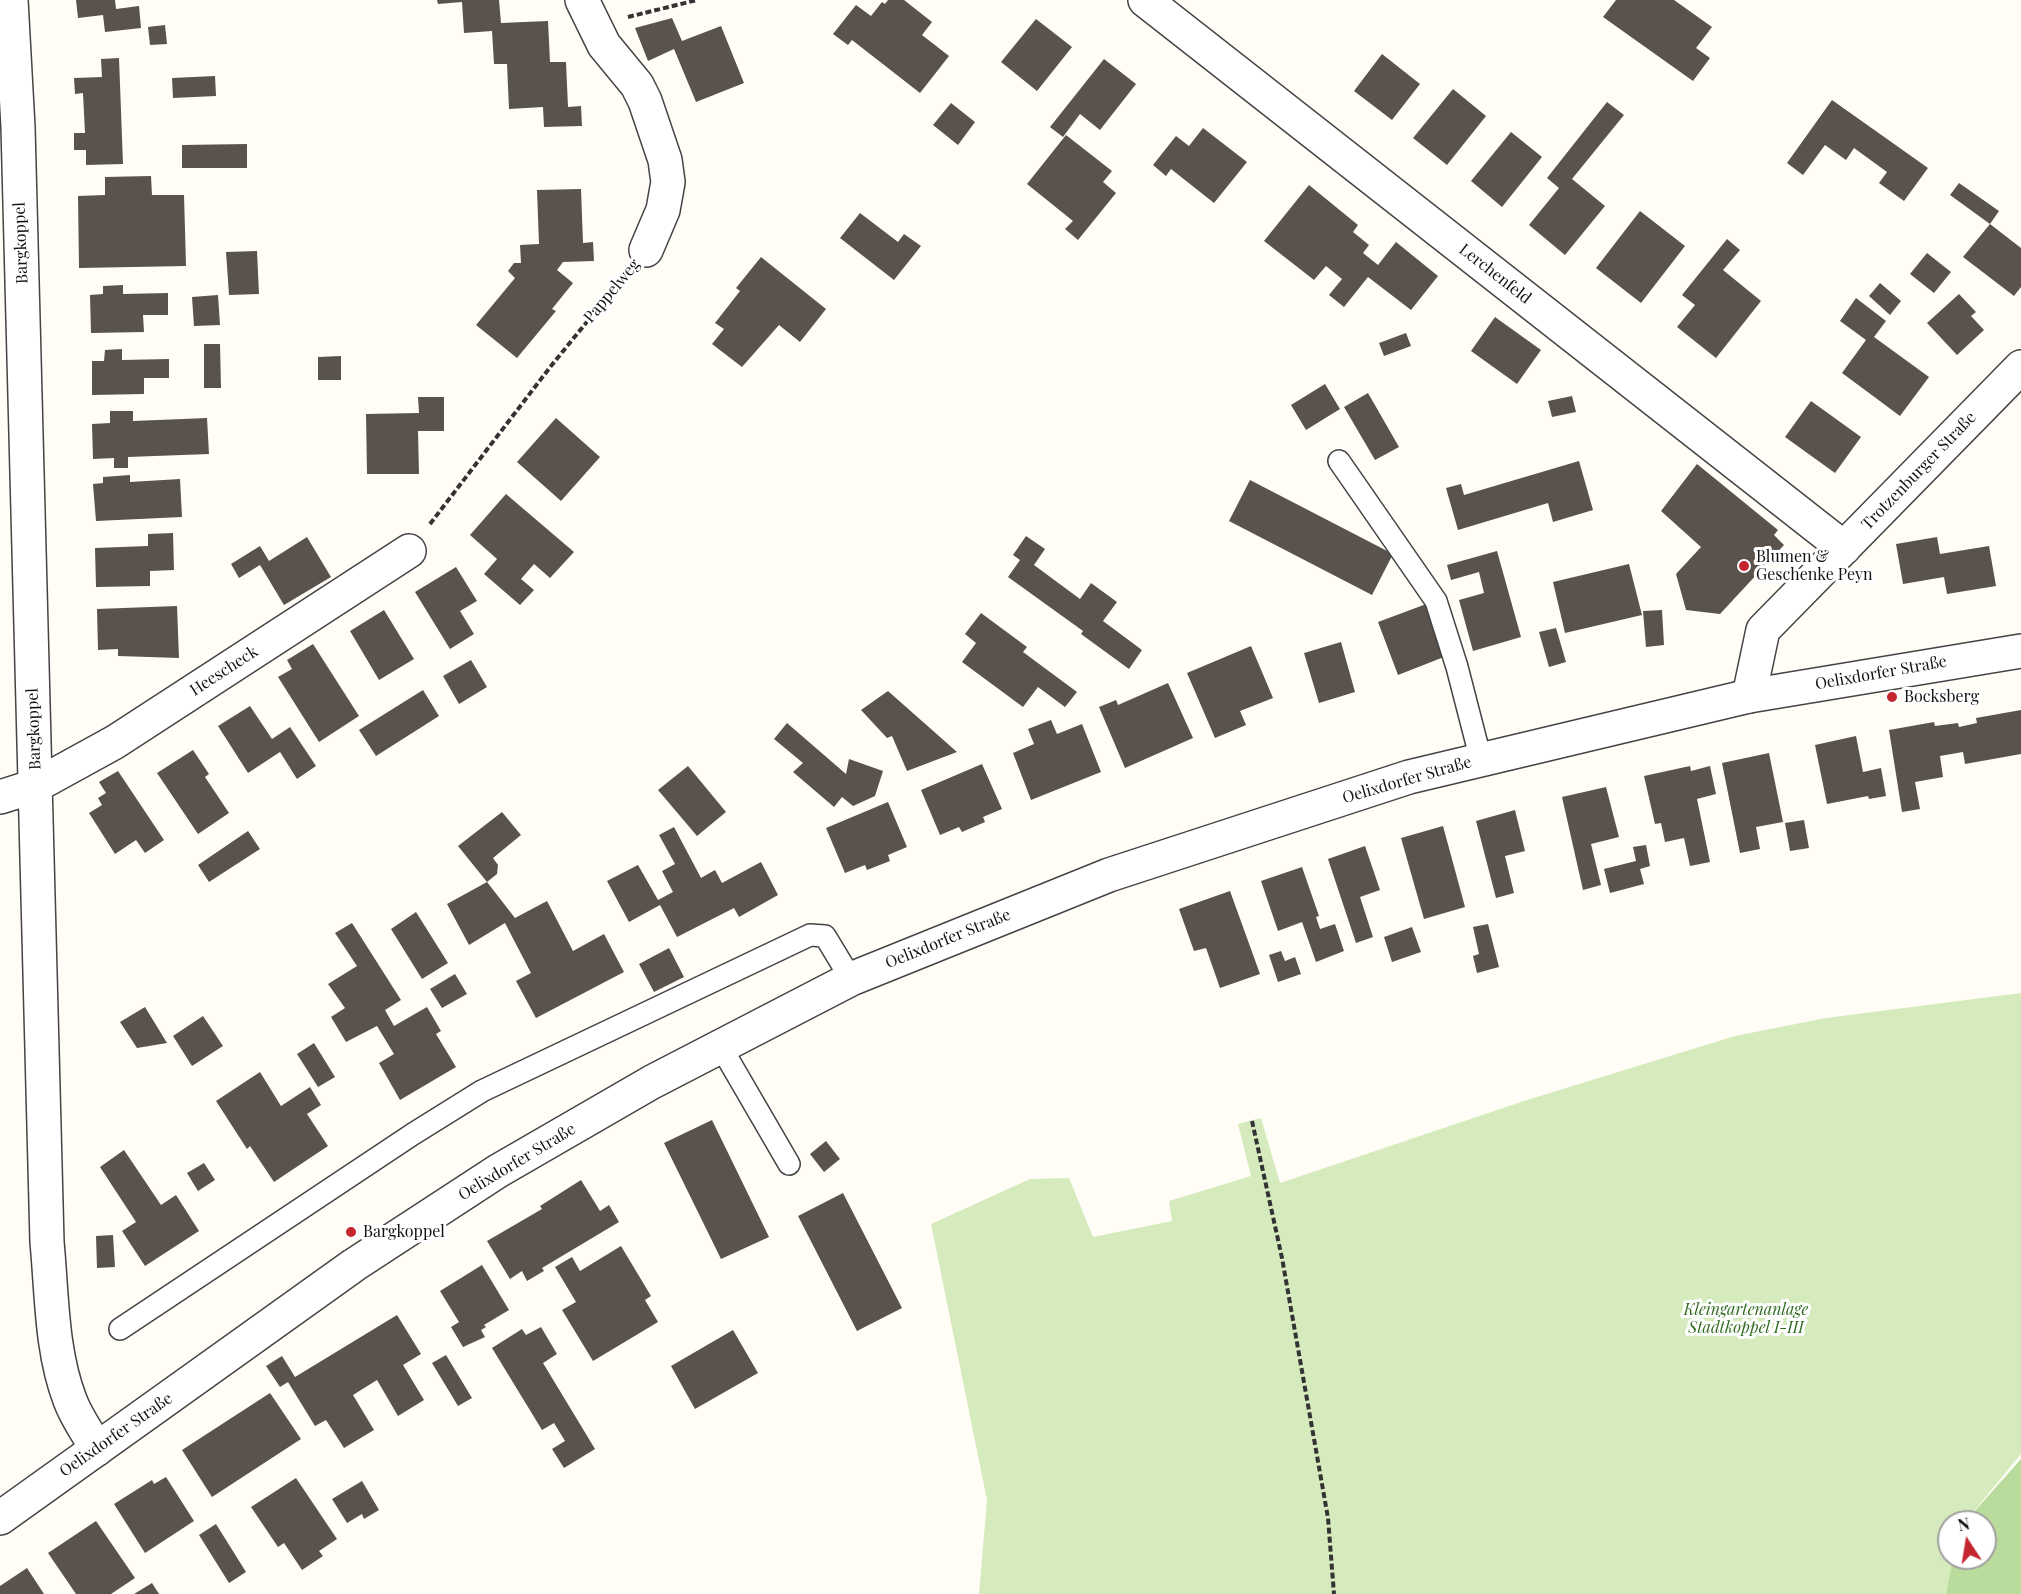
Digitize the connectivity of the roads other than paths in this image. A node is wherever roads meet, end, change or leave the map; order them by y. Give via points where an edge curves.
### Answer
1 (11, 0) edge
2 (1145, 0) edge
3 (587, 12) edge
4 (10, 185) edge
5 (646, 250) road end
6 (2021, 366) edge
7 (1339, 461) dead end
8 (1844, 548) junction
9 (409, 551) road end
10 (2021, 651) edge
11 (1749, 696) junction
12 (1481, 760) junction
13 (35, 786) junction
14 (0, 797) edge
15 (851, 979) junction
16 (721, 1047) junction
17 (789, 1164) dead end
18 (120, 1329) dead end
19 (96, 1449) junction
20 (0, 1518) edge

1 - 4 street, Bargkoppel
2 - 8 street, Lerchenfeld
3 - 5 street, Pappelweg via 604,45 637,85 665,159 668,182 663,210
4 - 13 street, Bargkoppel
6 - 8 street, Trotzenburger Straße
7 - 12 lane via 1436,601
8 - 11 street, Trotzenburger Straße via 1763,630
9 - 13 street, Heescheck via 115,742
10 - 11 street, Oelixdorfer Straße
11 - 12 street, Oelixdorfer Straße
12 - 15 street, Oelixdorfer Straße via 1345,797 1109,875
13 - 14 street, Heescheck
13 - 19 street, Bargkoppel via 47,1242 57,1347 70,1400
15 - 16 street, Oelixdorfer Straße
15 - 18 lane via 825,936 810,935 482,1091
16 - 17 lane
16 - 19 street, Oelixdorfer Straße via 498,1171 354,1265
19 - 20 street, Oelixdorfer Straße

